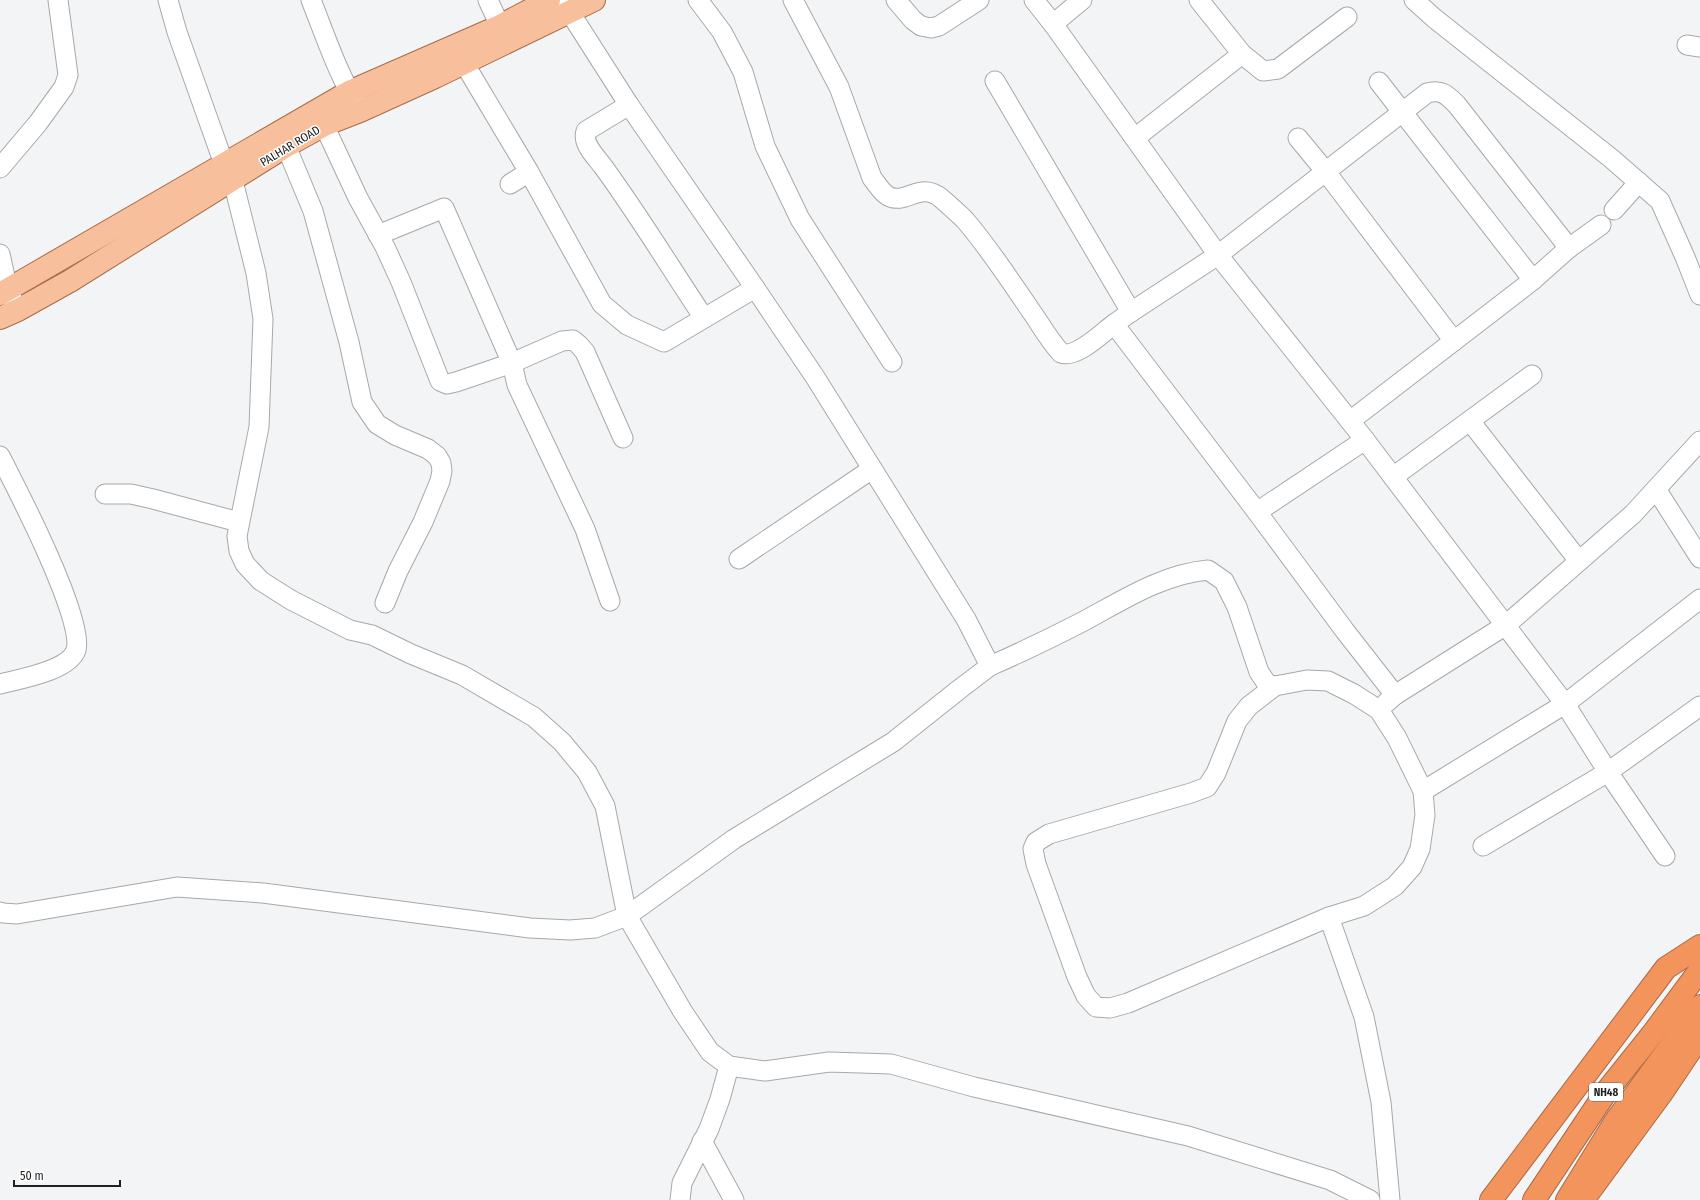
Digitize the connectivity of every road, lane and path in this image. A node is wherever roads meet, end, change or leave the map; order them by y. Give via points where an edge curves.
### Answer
1 (58, 0) edge
2 (168, 0) edge
3 (312, 0) edge
4 (488, 0) edge
5 (549, 0) edge
6 (594, 0) edge
7 (698, 0) edge
8 (793, 0) edge
9 (896, 0) edge
10 (979, 0) edge
11 (1034, 0) edge
12 (1082, 0) edge
13 (1199, 0) edge
14 (1414, 0) edge
15 (566, 6) edge
16 (1347, 17) dead end
17 (1053, 24) junction
18 (500, 26) junction
19 (1242, 54) junction
20 (464, 63) junction
21 (995, 81) dead end
22 (1379, 82) dead end
23 (349, 92) junction
24 (629, 105) junction
25 (360, 111) junction
26 (1403, 112) junction
27 (324, 125) junction
28 (1135, 138) junction
29 (1298, 138) dead end
30 (286, 146) junction
31 (0, 168) edge
32 (228, 172) junction
33 (529, 172) junction
34 (1326, 172) junction
35 (1639, 182) junction
36 (510, 184) dead end
37 (1614, 210) dead end
38 (1601, 225) dead end
39 (378, 235) junction
40 (1569, 248) junction
41 (0, 254) edge
42 (1218, 255) junction
43 (1533, 280) junction
44 (755, 288) junction
45 (4, 292) edge
46 (1700, 295) edge
47 (1130, 312) junction
48 (9, 314) edge
49 (704, 318) junction
50 (1114, 324) junction
51 (1454, 341) junction
52 (892, 362) dead end
53 (512, 363) junction
54 (1532, 375) dead end
55 (1350, 421) junction
56 (1470, 421) junction
57 (623, 438) dead end
58 (1365, 440) junction
59 (1700, 441) edge
60 (0, 456) edge
61 (872, 469) junction
62 (1393, 477) junction
63 (1656, 489) junction
64 (105, 494) dead end
65 (1257, 512) junction
66 (238, 522) junction
67 (1700, 558) edge
68 (739, 559) dead end
69 (1579, 561) junction
70 (1700, 599) edge
71 (610, 601) dead end
72 (385, 603) dead end
73 (1506, 625) junction
74 (990, 666) junction
75 (0, 684) edge
76 (1275, 686) junction
77 (1395, 695) junction
78 (1565, 704) junction
79 (1700, 706) edge
80 (1379, 710) junction
81 (1608, 772) junction
82 (1423, 791) junction
83 (1483, 846) dead end
84 (1666, 856) dead end
85 (0, 912) edge
86 (627, 916) junction
87 (1329, 918) junction
88 (1700, 946) edge
89 (1700, 970) edge
90 (1693, 998) edge
91 (1700, 1036) edge
92 (728, 1066) junction
93 (702, 1141) junction
94 (680, 1200) edge
95 (734, 1200) edge
96 (1370, 1200) edge
97 (1390, 1200) edge
98 (1491, 1200) edge
99 (1534, 1200) edge
100 (1567, 1200) edge
101 (1583, 1200) edge

1 - 31 street via 68,70 64,87
2 - 32 street via 177,32
3 - 23 street
4 - 18 street
5 - 18 main road, PALHAR ROAD
6 - 15 main road, PALHAR ROAD
7 - 52 street via 722,32 743,72 765,146 800,219
8 - 50 street via 839,87 872,178 883,192 895,198 918,191 940,197 964,219 978,237 1061,353 1066,355 1077,351
9 - 10 street via 913,20 921,26 931,28 939,26
11 - 17 street
12 - 17 street
13 - 19 street
14 - 35 street
15 - 20 main road, PALHAR ROAD
15 - 24 street
16 - 19 street via 1278,69 1263,71
17 - 28 street
18 - 23 main road, PALHAR ROAD
19 - 28 street
20 - 25 main road, PALHAR ROAD
20 - 33 street
21 - 47 street
22 - 26 street
23 - 25 street
23 - 32 main road, PALHAR ROAD
24 - 44 street
24 - 49 street via 586,131 586,140
25 - 27 main road, PALHAR ROAD
26 - 34 street
26 - 40 street via 1428,93 1437,90 1448,95
26 - 43 street
27 - 30 main road, PALHAR ROAD
27 - 39 street
28 - 42 street
29 - 34 street
30 - 32 main road, PALHAR ROAD
30 - 72 street via 313,210 349,342 362,402 377,424 395,436 428,449 437,456 442,471 423,522
32 - 45 main road, PALHAR ROAD
32 - 48 main road, PALHAR ROAD via 70,282
32 - 66 street via 256,272 263,319 259,428
33 - 36 street
33 - 49 street via 602,304 614,315 627,325 664,342
34 - 42 street
34 - 51 street
35 - 37 street
35 - 46 street via 1660,201
38 - 40 street
39 - 53 street via 401,282 440,381 447,384
39 - 53 street via 444,208
40 - 43 street
41 - 45 street
42 - 47 street
42 - 55 street
43 - 51 street
44 - 49 street
44 - 61 street via 815,377
45 - 48 street
47 - 50 street
50 - 65 street
51 - 55 street
53 - 57 street via 562,341 573,340 584,352
53 - 71 street via 517,385 585,529
54 - 56 street
55 - 58 street
56 - 62 street
56 - 69 street
58 - 62 street
58 - 65 street
59 - 63 street
60 - 75 street via 61,585 76,636 76,651 68,661 49,671
61 - 68 street
61 - 74 street via 966,620
62 - 73 street
63 - 67 street
63 - 69 street via 1633,514
64 - 66 street via 131,494
65 - 77 street
66 - 86 street via 239,551 245,564 261,581 291,600 350,630 372,635 462,675 534,717 562,742 587,772 605,806
69 - 73 street
70 - 78 street
73 - 77 street
73 - 78 street
74 - 76 street via 1041,644 1152,585 1189,572 1208,570 1224,581 1237,607 1259,672 1267,684
74 - 86 street via 893,742 734,839
76 - 80 street via 1308,680 1328,681
76 - 87 street via 1250,706 1237,721 1216,773 1207,787 1049,834 1036,842 1033,849 1036,864 1077,977 1086,996 1096,1007 1110,1008 1128,1003
77 - 80 street
78 - 81 street
78 - 82 street
79 - 81 street
80 - 82 street via 1398,738
81 - 83 street
81 - 84 street
82 - 87 street via 1425,815 1420,849 1412,867 1395,886 1364,906
85 - 86 street via 17,914 177,887 263,893 530,928 595,928
86 - 92 street via 682,1012 710,1052
87 - 97 street via 1364,1017 1381,1102
88 - 98 highway via 1666,968
89 - 90 highway, NH48
90 - 99 highway, NH48 via 1606,1092
90 - 100 highway, NH48
91 - 101 highway
92 - 93 street via 720,1099
92 - 96 street via 765,1071 828,1062 891,1064 974,1088 1188,1136 1330,1180
93 - 94 street via 682,1183
93 - 95 street

